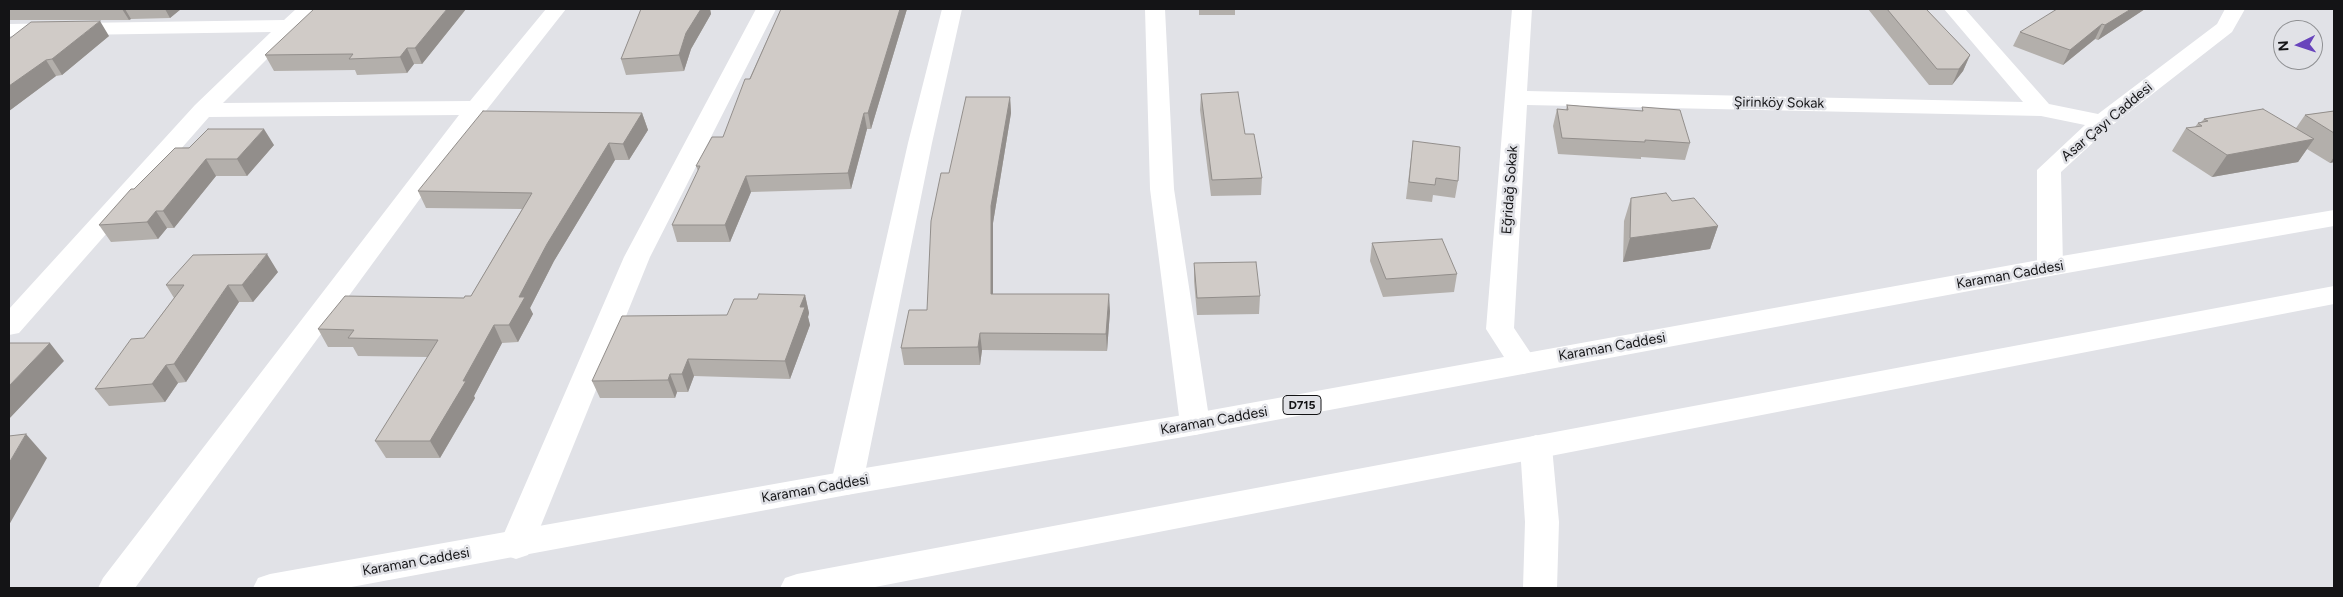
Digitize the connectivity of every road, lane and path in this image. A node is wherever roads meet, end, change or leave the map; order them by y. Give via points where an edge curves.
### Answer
1 (307, 9) edge
2 (556, 9) edge
3 (766, 9) edge
4 (952, 9) edge
5 (1155, 9) edge
6 (1522, 9) edge
7 (1954, 9) edge
8 (2236, 9) edge
9 (289, 26) junction
10 (18, 30) edge
11 (9, 45) edge
12 (1517, 98) junction
13 (477, 108) junction
14 (2041, 109) junction
15 (203, 110) junction
16 (2102, 122) junction
17 (2334, 218) edge
18 (2050, 268) junction
19 (2334, 295) edge
20 (14, 317) edge
21 (1523, 364) junction
22 (1195, 424) junction
23 (1536, 447) junction
24 (848, 483) junction
25 (516, 545) junction
26 (116, 588) edge
27 (270, 588) edge
28 (797, 588) edge
29 (1540, 588) edge

1 - 9 main road
2 - 13 main road
3 - 25 main road via 637,257
4 - 24 main road via 920,143
5 - 22 main road via 1162,189
6 - 12 main road, Eğridağ Sokak
7 - 14 main road
8 - 16 main road, Asar Çayı Caddesi via 2225,28
9 - 10 main road
9 - 15 main road
10 - 11 main road
12 - 14 main road, Şirinköy Sokak
12 - 21 main road, Eğridağ Sokak via 1500,329
13 - 15 main road
13 - 26 main road
14 - 16 main road, Şirinköy Sokak
15 - 20 main road
16 - 18 main road, Asar Çayı Caddesi via 2049,170
17 - 18 main road, Karaman Caddesi / D715
18 - 21 main road, Karaman Caddesi / D715
19 - 23 main road
21 - 22 main road, Karaman Caddesi / D715
22 - 24 main road, Karaman Caddesi / D715
23 - 28 main road
23 - 29 main road via 1542,522
24 - 25 main road, Karaman Caddesi / D715
25 - 27 main road, Karaman Caddesi / D715

